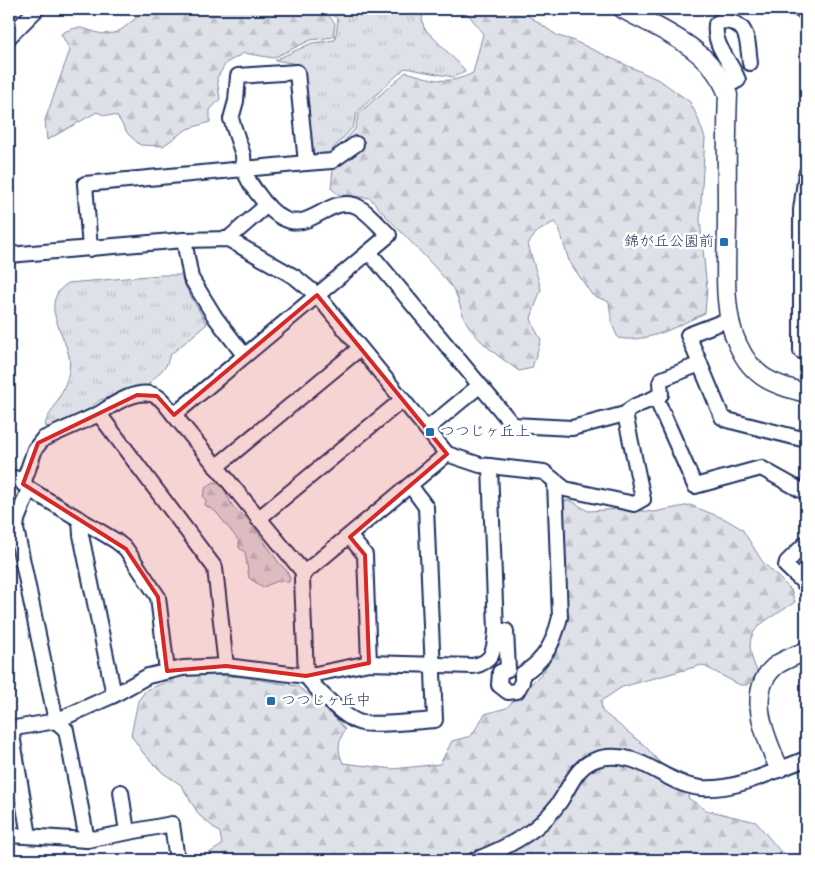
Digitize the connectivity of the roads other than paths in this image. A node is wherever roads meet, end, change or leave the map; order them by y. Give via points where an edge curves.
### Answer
1 (37, 9) edge
2 (798, 9) edge
3 (628, 10) edge
4 (806, 11) edge
5 (9, 37) edge
6 (750, 63) dead end
7 (725, 88) junction
8 (356, 144) dead end
9 (306, 163) junction
10 (244, 170) junction
11 (806, 174) edge
12 (267, 205) junction
13 (804, 211) edge
14 (228, 239) junction
15 (184, 240) junction
16 (90, 248) junction
17 (369, 252) junction
18 (9, 255) edge
19 (804, 284) edge
20 (317, 295) junction
21 (730, 319) junction
22 (359, 349) junction
23 (806, 352) edge
24 (244, 355) junction
25 (700, 364) junction
26 (479, 386) junction
27 (806, 393) edge
28 (656, 398) junction
29 (402, 400) junction
30 (100, 414) junction
31 (174, 414) junction
32 (625, 414) junction
33 (427, 429) junction
34 (806, 440) edge
35 (447, 454) junction
36 (490, 466) junction
37 (216, 467) junction
38 (9, 477) edge
39 (555, 482) junction
40 (410, 485) junction
41 (26, 486) junction
42 (806, 493) edge
43 (80, 519) junction
44 (258, 519) junction
45 (350, 537) junction
46 (806, 543) edge
47 (304, 573) junction
48 (806, 585) edge
49 (496, 631) junction
50 (806, 652) edge
51 (369, 663) junction
52 (433, 663) junction
53 (226, 666) junction
54 (508, 668) junction
55 (167, 671) junction
56 (522, 674) junction
57 (306, 676) junction
58 (114, 695) junction
59 (56, 720) junction
60 (10, 729) edge
61 (806, 759) edge
62 (780, 768) junction
63 (121, 792) dead end
64 (127, 832) junction
65 (9, 835) edge
66 (29, 836) junction
67 (87, 840) junction
68 (177, 860) edge
69 (475, 860) edge

1 - 5 street
2 - 4 street
3 - 7 street via 684,42 706,59 722,78
6 - 7 street via 745,31 731,21 716,24 714,35 717,43 738,80
7 - 21 street via 728,95 727,280
8 - 9 street via 332,161
9 - 10 street
9 - 10 street via 297,72 238,76 232,119
10 - 12 street via 249,183
10 - 16 street via 85,184
11 - 13 street
12 - 14 street
12 - 17 street via 292,221 314,219 333,206 356,206 389,236
13 - 19 street
14 - 15 street
14 - 20 street via 296,277
15 - 16 street
15 - 24 street via 191,278
16 - 18 street
17 - 20 street
17 - 26 street
19 - 23 street via 802,351
20 - 22 street
20 - 24 street
21 - 25 street via 688,335
21 - 27 street via 738,346 759,374 774,385
22 - 29 street
22 - 37 street
24 - 31 street
25 - 28 street via 662,379 662,393
25 - 34 street via 726,420
26 - 32 street via 513,425 572,428
26 - 33 street
28 - 32 street via 638,404
28 - 42 street via 695,486 761,468
29 - 33 street
29 - 44 street
30 - 31 street via 114,404 145,394 157,396
30 - 41 street via 43,438 38,444
30 - 53 street via 215,568
31 - 37 street
32 - 39 street via 644,499 630,504 583,495
33 - 35 street
35 - 36 street via 472,464
35 - 40 street
36 - 39 street via 544,472
36 - 49 street
37 - 44 street
38 - 41 street via 19,479
39 - 56 street via 560,617 548,651 535,666
40 - 45 street
40 - 52 street via 426,508
41 - 43 street
41 - 59 street via 16,529
43 - 55 street via 123,545 156,592
43 - 58 street
44 - 47 street
45 - 47 street
45 - 51 street via 365,555
46 - 48 street via 786,566
47 - 57 street
49 - 52 street via 494,652 489,660 473,666
49 - 54 street via 506,631
50 - 62 street via 778,664 762,683 759,702 765,736
51 - 52 street
51 - 57 street
52 - 57 street via 435,720 362,723 344,712
53 - 55 street
53 - 57 street
54 - 56 street
54 - 56 street via 498,676 499,685 508,692 517,691
55 - 58 street via 148,676
58 - 59 street
59 - 60 street
59 - 67 street via 66,730
60 - 66 street
61 - 62 street
62 - 69 street via 739,784 701,788 669,778 633,758 600,758 588,762 574,774 560,802 536,827 502,849
63 - 64 street
64 - 67 street
64 - 68 street via 172,824
65 - 66 street
66 - 67 street

